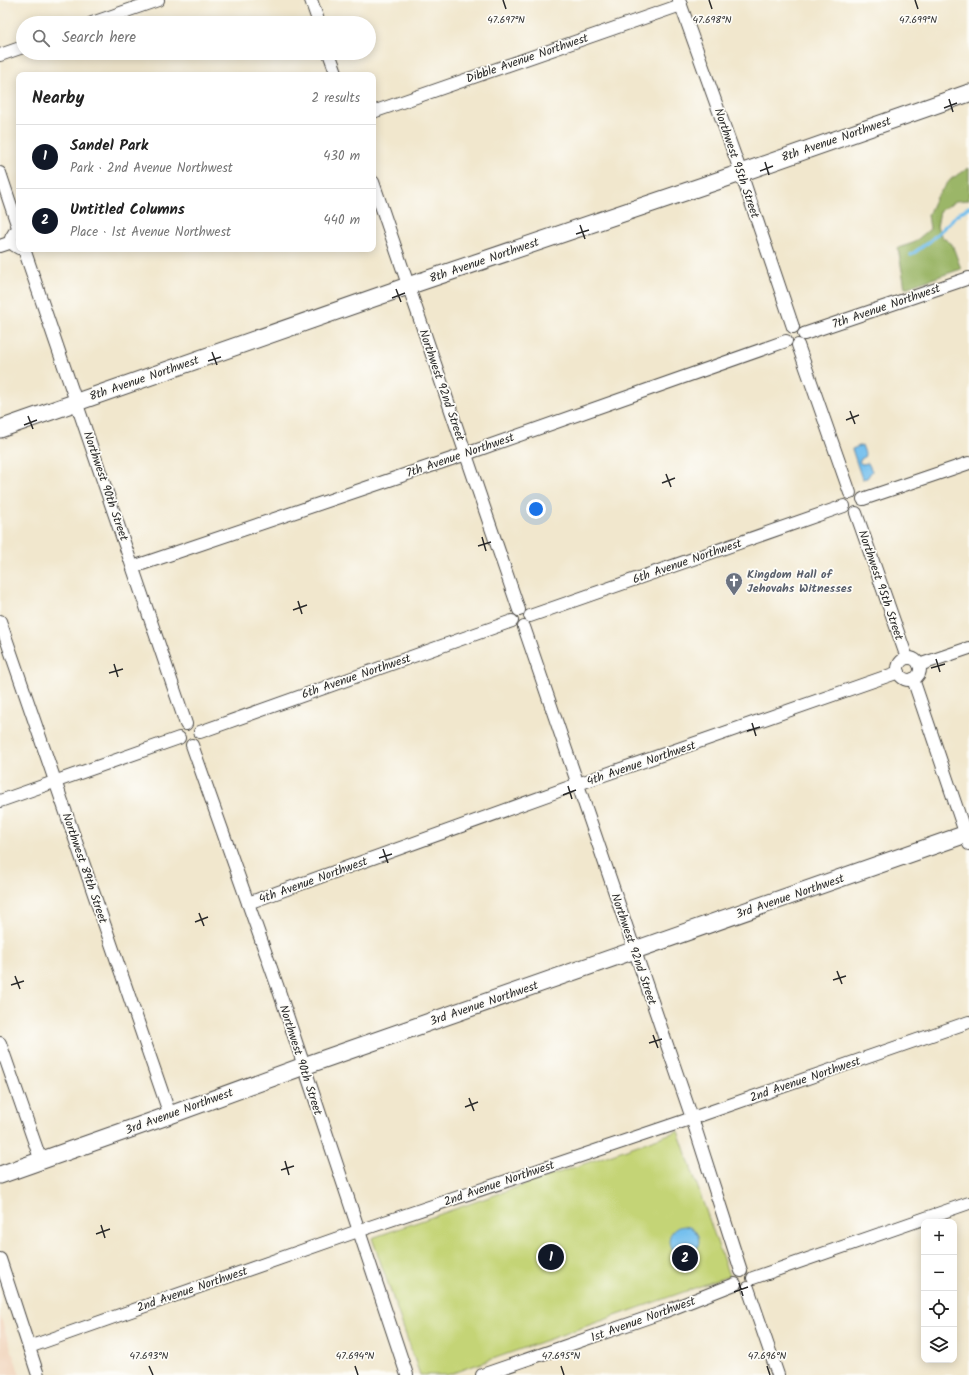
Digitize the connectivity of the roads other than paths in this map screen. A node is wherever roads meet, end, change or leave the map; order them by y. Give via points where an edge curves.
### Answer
1 (158, 0) edge
2 (311, 0) edge
3 (680, 2) edge
4 (112, 16) edge
5 (317, 16) edge
6 (16, 49) edge
7 (0, 55) edge
8 (332, 60) edge
9 (336, 72) edge
10 (969, 93) edge
11 (376, 111) edge
12 (741, 172) junction
13 (0, 173) edge
14 (376, 191) edge
15 (16, 221) edge
16 (16, 232) edge
17 (16, 245) edge
18 (0, 246) edge
19 (25, 252) edge
20 (969, 278) edge
21 (408, 286) junction
22 (793, 327) junction
23 (801, 340) junction
24 (786, 341) junction
25 (77, 402) junction
26 (0, 429) edge
27 (466, 454) junction
28 (969, 463) edge
29 (850, 493) junction
30 (863, 499) junction
31 (844, 506) junction
32 (856, 513) junction
33 (133, 567) junction
34 (525, 613) junction
35 (0, 621) edge
36 (512, 621) junction
37 (524, 627) junction
38 (969, 648) edge
39 (907, 658) junction
40 (919, 665) junction
41 (899, 672) junction
42 (913, 679) junction
43 (186, 724) junction
44 (200, 732) junction
45 (179, 738) junction
46 (192, 745) junction
47 (55, 782) junction
48 (578, 784) junction
49 (0, 801) edge
50 (968, 837) edge
51 (248, 903) junction
52 (635, 950) junction
53 (969, 1022) edge
54 (0, 1043) edge
55 (304, 1066) junction
56 (170, 1115) junction
57 (692, 1118) junction
58 (41, 1160) junction
59 (0, 1175) edge
60 (969, 1203) edge
61 (358, 1231) junction
62 (0, 1259) edge
63 (741, 1271) junction
64 (750, 1283) junction
65 (735, 1284) junction
66 (29, 1347) junction
67 (38, 1375) edge
68 (407, 1375) edge
69 (482, 1375) edge
70 (778, 1375) edge

1 - 4 street
2 - 5 street
3 - 11 street, Dibble Avenue Northwest
3 - 12 street, Northwest 95th Street
6 - 7 street
8 - 9 street
10 - 12 street, 8th Avenue Northwest
12 - 21 street, 8th Avenue Northwest
12 - 22 street, Northwest 95th Street
13 - 15 street
14 - 21 street, Northwest 92nd Street
16 - 17 street via 12,235
17 - 18 street
19 - 25 street, Northwest 90th Street
20 - 23 street, 7th Avenue Northwest
21 - 25 street, 8th Avenue Northwest
21 - 27 street, Northwest 92nd Street
22 - 23 street via 801,329
22 - 24 street via 787,331
23 - 24 street via 791,345
23 - 29 street
24 - 27 street, 7th Avenue Northwest
25 - 26 street, 8th Avenue Northwest
25 - 33 street, Northwest 90th Street
27 - 33 street, 7th Avenue Northwest
27 - 34 street, Northwest 92nd Street
28 - 30 street
29 - 30 street via 859,494
29 - 31 street via 845,498
30 - 32 street via 864,506
31 - 32 street via 849,512
31 - 34 street, 6th Avenue Northwest
32 - 39 street, Northwest 95th Street
33 - 43 street, Northwest 90th Street
34 - 36 street via 514,614
34 - 37 street via 530,622
35 - 47 street, Northwest 89th Street
36 - 37 street via 517,627
36 - 44 street, 6th Avenue Northwest
37 - 48 street, Northwest 92nd Street
38 - 40 street
39 - 40 street via 915,659
39 - 41 street via 898,666
40 - 42 street via 920,672
41 - 42 street via 904,678
41 - 48 street, 4th Avenue Northwest
42 - 50 street
43 - 44 street via 194,725
43 - 45 street via 179,730
44 - 46 street via 198,741
45 - 46 street via 185,745
45 - 47 street
46 - 51 street, Northwest 90th Street
47 - 49 street
47 - 56 street, Northwest 89th Street
48 - 51 street, 4th Avenue Northwest
48 - 52 street, Northwest 92nd Street
50 - 52 street, 3rd Avenue Northwest
51 - 55 street, Northwest 90th Street
52 - 55 street, 3rd Avenue Northwest
52 - 57 street, Northwest 92nd Street
53 - 57 street, 2nd Avenue Northwest
54 - 58 street
55 - 56 street, 3rd Avenue Northwest
55 - 61 street, Northwest 90th Street
56 - 58 street, 3rd Avenue Northwest
57 - 61 street, 2nd Avenue Northwest
57 - 63 street, Northwest 92nd Street
58 - 59 street, 3rd Avenue Northwest
60 - 64 street
61 - 66 street, 2nd Avenue Northwest
61 - 68 street, Northwest 90th Street
62 - 66 street
63 - 64 street via 750,1273
63 - 65 street via 735,1275
64 - 65 street via 739,1289
64 - 70 street
65 - 69 street, 1st Avenue Northwest via 661,1313
66 - 67 street

